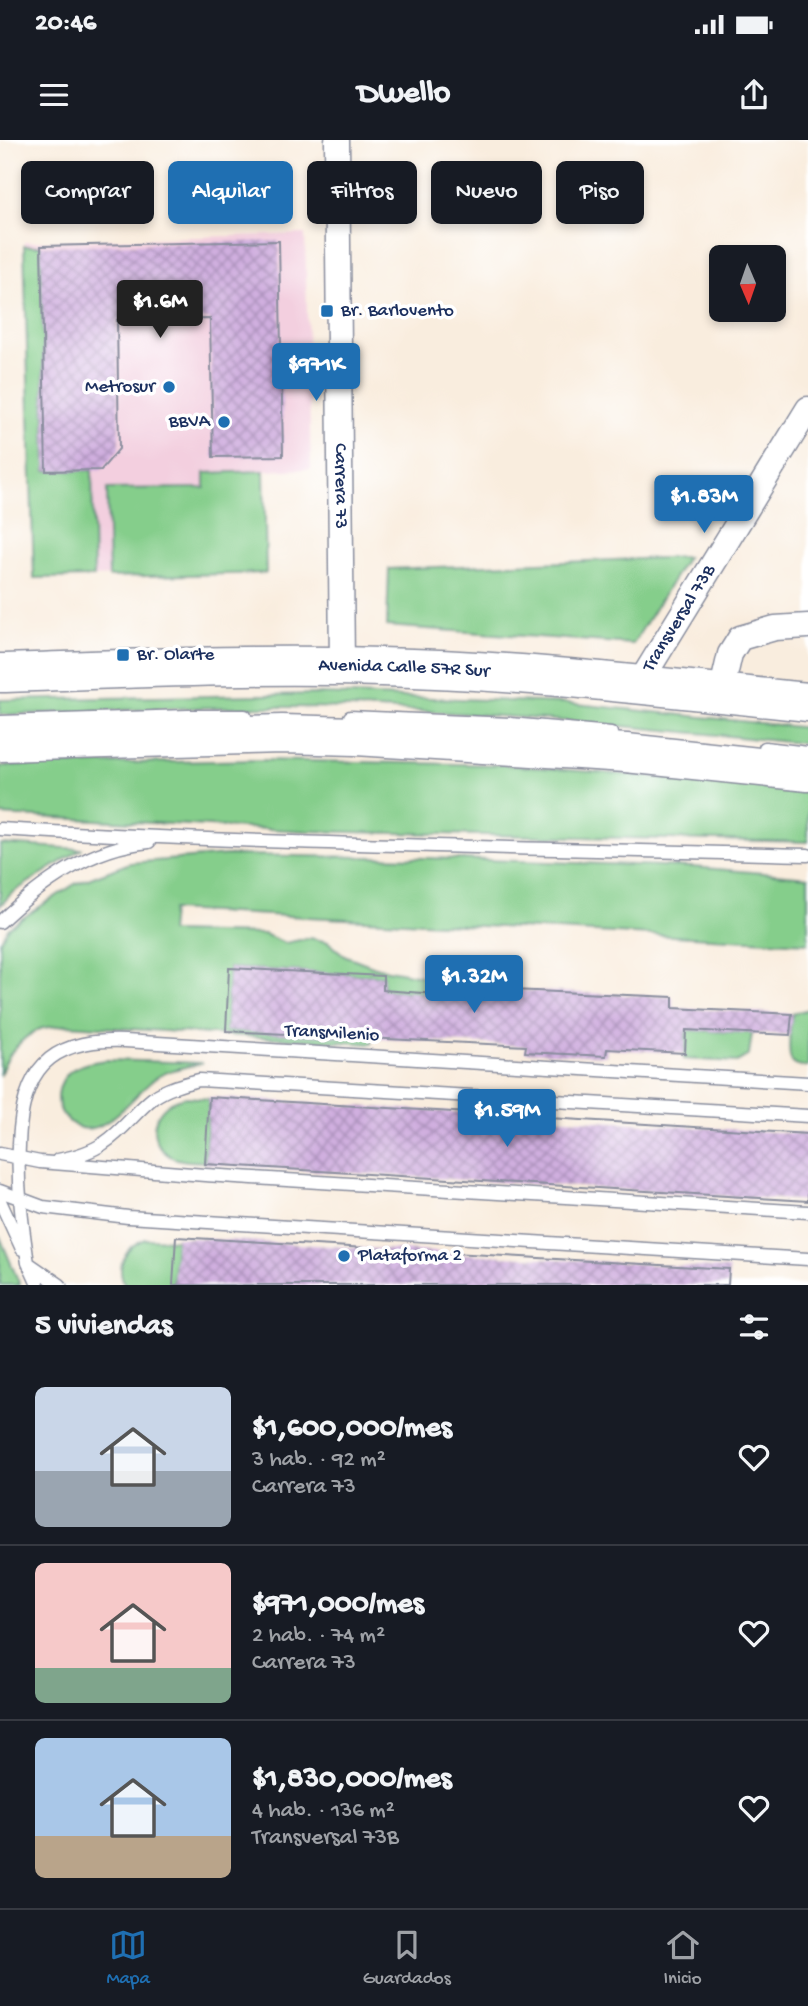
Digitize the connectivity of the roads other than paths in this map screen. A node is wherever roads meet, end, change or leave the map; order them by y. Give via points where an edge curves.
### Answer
1 (337, 140) edge
2 (808, 409) edge
3 (808, 626) edge
4 (342, 666) junction
5 (0, 673) edge
6 (639, 684) junction
7 (721, 693) junction
8 (808, 702) edge
9 (254, 716) dead end
10 (332, 717) dead end
11 (0, 722) edge
12 (619, 734) dead end
13 (0, 742) edge
14 (754, 747) dead end
15 (808, 752) edge
16 (808, 772) edge
17 (0, 828) edge
18 (212, 838) junction
19 (752, 853) junction
20 (808, 855) edge
21 (808, 861) edge
22 (0, 922) edge
23 (808, 1083) edge
24 (808, 1116) edge
25 (0, 1154) edge
26 (18, 1159) junction
27 (40, 1162) junction
28 (0, 1191) edge
29 (19, 1199) junction
30 (0, 1201) edge
31 (808, 1212) edge
32 (808, 1259) edge
33 (28, 1263) junction
34 (38, 1285) edge
35 (60, 1285) edge

1 - 4 street, Carrera 73
2 - 6 street, Transversal 73B
3 - 7 street via 775,628 740,638 730,654
4 - 5 highway, Avenida Calle 57R Sur
4 - 6 highway, Avenida Calle 57R Sur via 540,674
6 - 7 highway, Avenida Calle 57R Sur
7 - 8 highway, Avenida Calle 57R Sur
9 - 11 lane
10 - 12 lane via 510,724
13 - 16 highway via 356,736 626,753
14 - 15 lane
17 - 18 lane
18 - 19 lane
18 - 22 lane via 140,843 104,852 55,878
19 - 20 lane
19 - 21 lane
23 - 26 lane, TransMilenio via 97,1041 65,1050 37,1071 21,1112
24 - 27 lane via 199,1080 152,1099 102,1145 73,1157
25 - 26 lane
26 - 27 lane
26 - 29 lane, TransMilenio
27 - 31 lane
28 - 29 lane
29 - 32 lane via 43,1207 128,1217
29 - 33 lane, TransMilenio
30 - 33 lane, TransMilenio
33 - 34 lane, TransMilenio
33 - 35 lane

